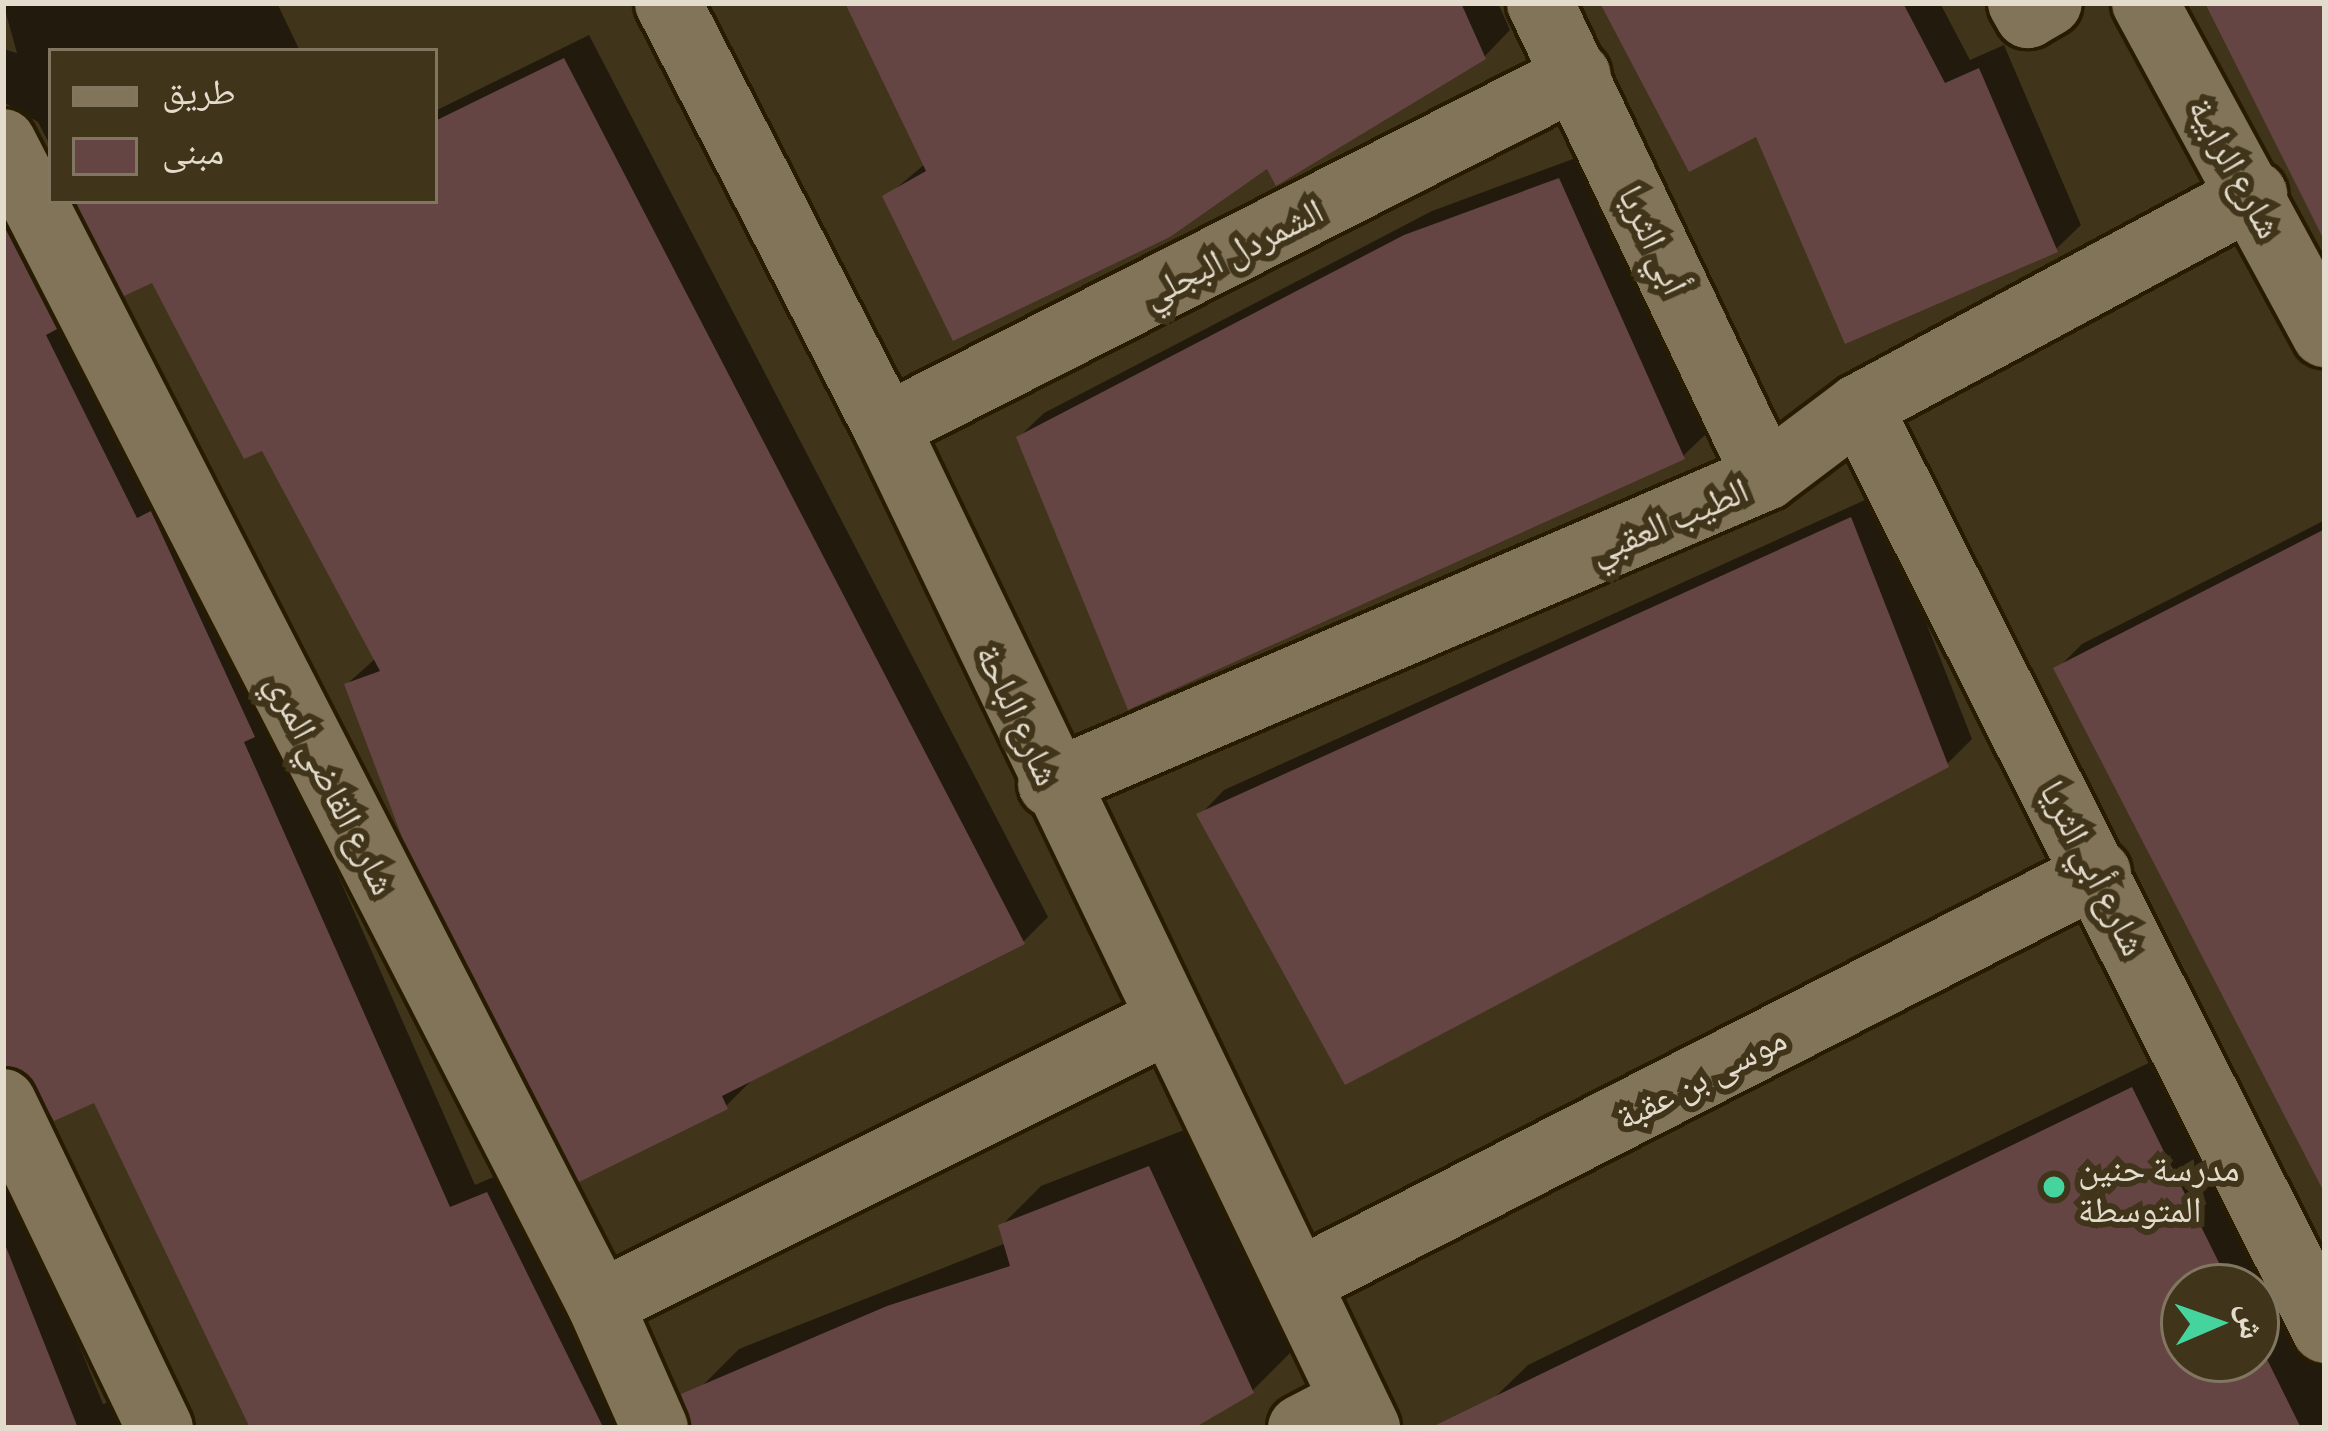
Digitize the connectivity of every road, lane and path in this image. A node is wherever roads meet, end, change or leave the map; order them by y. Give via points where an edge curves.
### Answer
1 (668, 3) edge
2 (1540, 3) edge
3 (2145, 3) edge
4 (1578, 75) junction
5 (3, 142) edge
6 (2254, 194) junction
7 (2325, 334) edge
8 (1859, 407) junction
9 (886, 427) junction
10 (1766, 477) junction
11 (1052, 784) junction
12 (2098, 873) junction
13 (1170, 1019) junction
14 (3, 1102) edge
15 (1301, 1280) junction
16 (601, 1304) junction
17 (2325, 1330) edge
18 (1340, 1419) edge
19 (160, 1428) edge
20 (655, 1428) edge

1 - 9 street, شارع الباحة
2 - 4 street, أبي الثريا
3 - 6 street, شارع الرابية
4 - 9 street, الشمردل البجلي
4 - 10 street, أبي الثريا
5 - 16 street, شارع القاضي المري
6 - 7 street, شارع الرابية
6 - 8 street, الطيب العقبي
8 - 10 street, الطيب العقبي
8 - 12 street, شارع أبي الثريا
9 - 11 street, شارع الباحة
10 - 11 street, الطيب العقبي
11 - 13 street, شارع الباحة
12 - 15 street, موسى بن عقبة
12 - 17 street, شارع أبي الثريا
13 - 15 street, شارع الباحة
13 - 16 street
14 - 19 street
15 - 18 street, شارع الباحة
16 - 20 street, شارع القاضي المري

